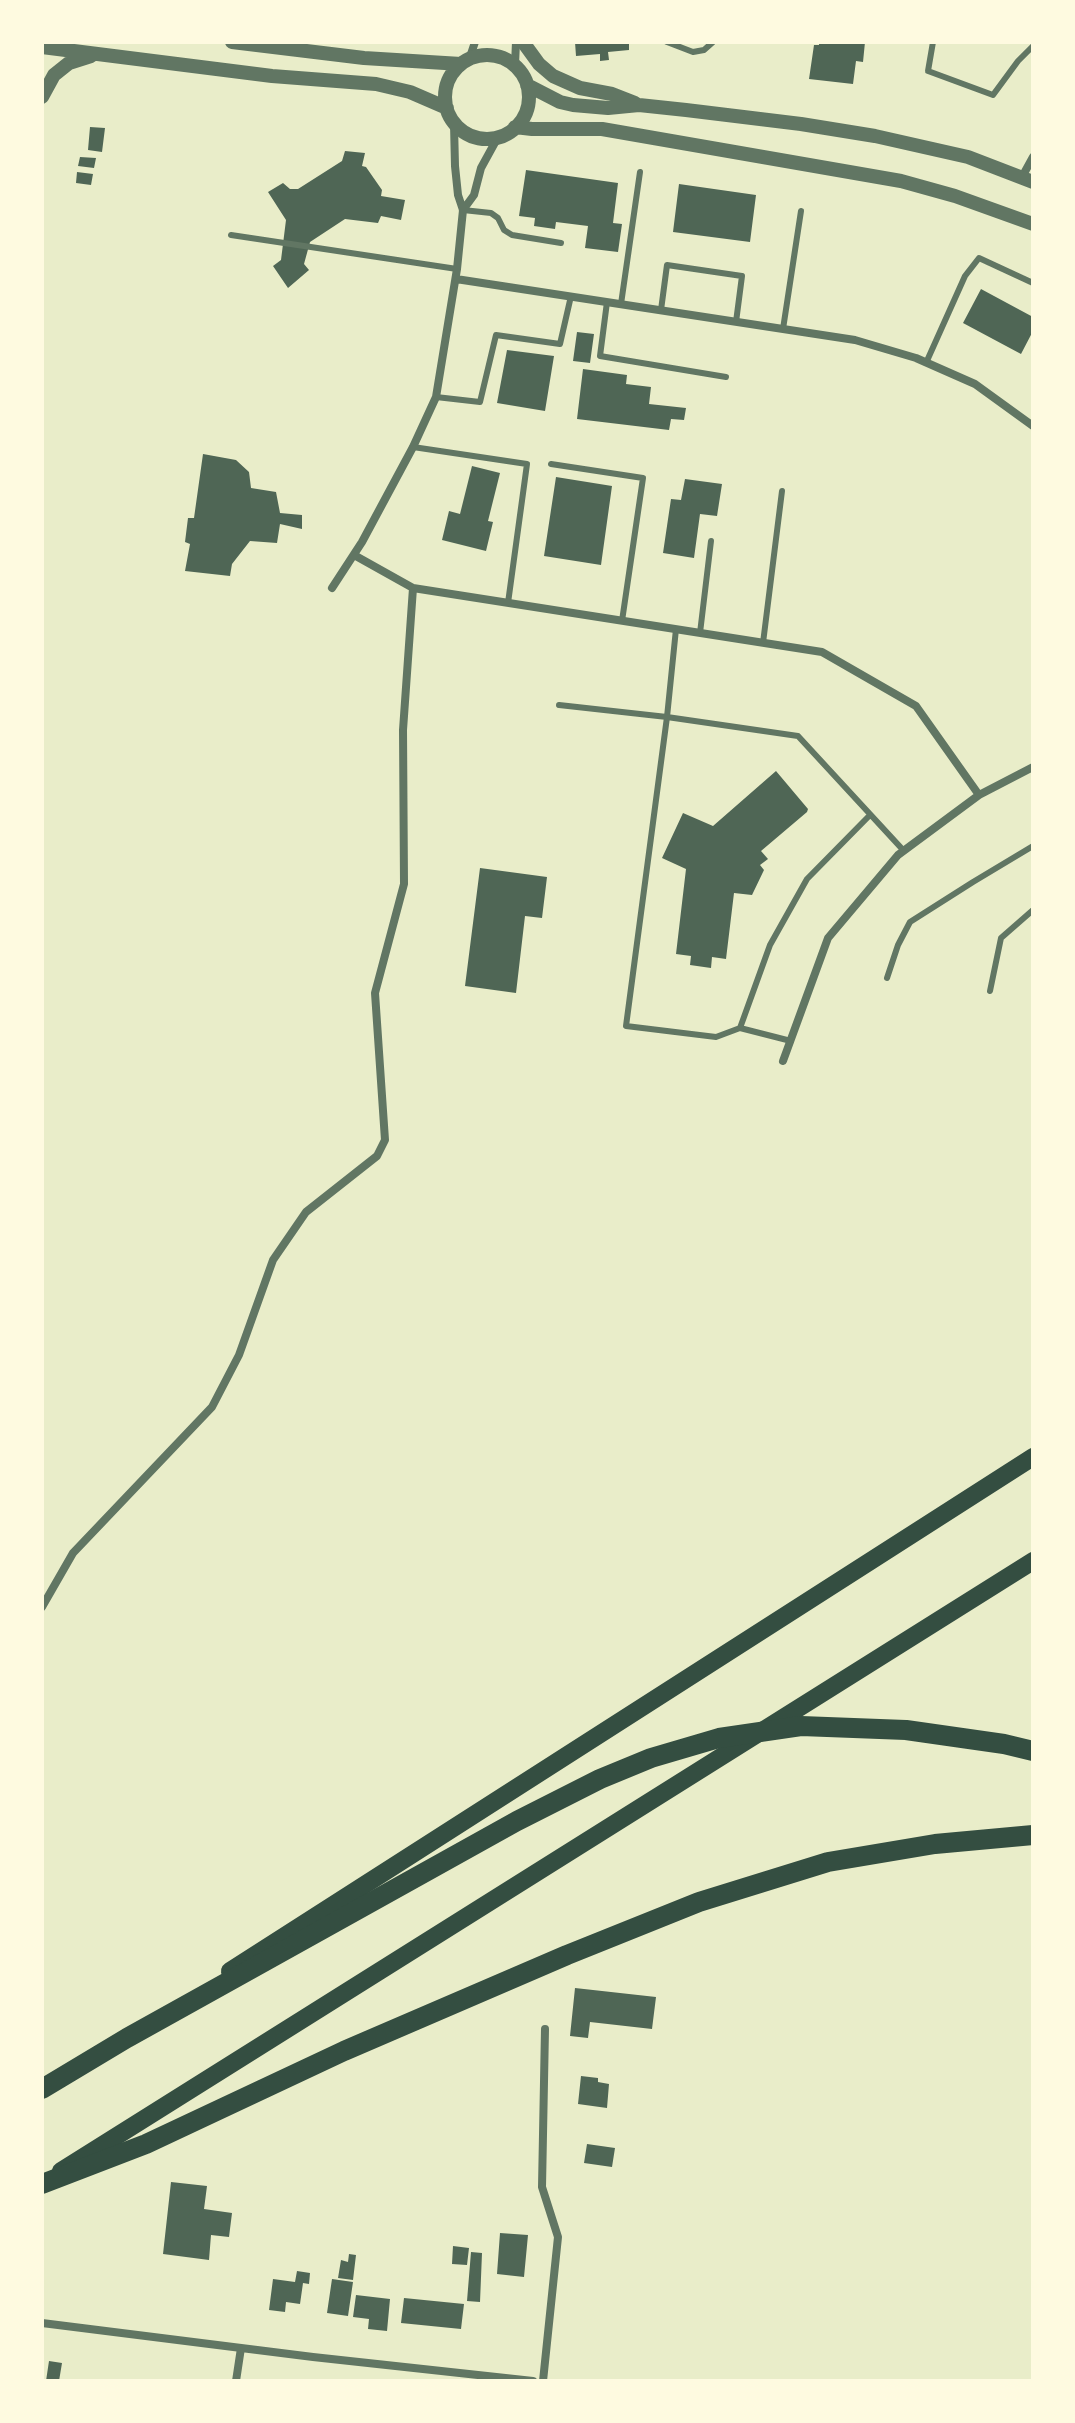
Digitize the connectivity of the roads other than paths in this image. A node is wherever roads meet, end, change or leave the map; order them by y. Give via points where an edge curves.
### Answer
1 (232, 42) edge
2 (475, 42) edge
3 (516, 42) edge
4 (523, 42) edge
5 (667, 42) edge
6 (713, 42) edge
7 (933, 42) edge
8 (1033, 46) edge
9 (42, 47) edge
10 (96, 54) junction
11 (466, 60) junction
12 (515, 65) junction
13 (527, 85) junction
14 (42, 97) edge
15 (639, 105) junction
16 (447, 108) junction
17 (454, 124) junction
18 (515, 127) junction
19 (498, 137) junction
20 (1033, 157) edge
21 (640, 172) dead end
22 (1028, 180) edge
23 (463, 210) junction
24 (801, 211) dead end
25 (1033, 224) edge
26 (231, 235) dead end
27 (561, 243) dead end
28 (456, 274) junction
29 (1033, 283) edge
30 (571, 296) junction
31 (607, 302) junction
32 (621, 304) junction
33 (661, 310) junction
34 (736, 322) junction
35 (783, 329) junction
36 (926, 363) junction
37 (726, 377) dead end
38 (436, 397) junction
39 (1033, 426) edge
40 (413, 447) junction
41 (551, 464) dead end
42 (782, 491) dead end
43 (711, 541) dead end
44 (354, 555) junction
45 (332, 588) dead end
46 (413, 588) junction
47 (508, 603) junction
48 (622, 621) junction
49 (676, 629) junction
50 (700, 633) junction
51 (763, 643) junction
52 (559, 705) dead end
53 (667, 717) junction
54 (1033, 767) edge
55 (979, 795) junction
56 (870, 815) junction
57 (1033, 846) edge
58 (904, 851) junction
59 (1033, 910) edge
60 (887, 978) dead end
61 (990, 991) dead end
62 (740, 1028) junction
63 (791, 1041) junction
64 (783, 1061) dead end
65 (1033, 1457) edge
66 (1033, 1561) edge
67 (42, 1607) edge
68 (1033, 1751) edge
69 (1033, 1835) edge
70 (545, 2029) dead end
71 (127, 2038) junction
72 (42, 2089) edge
73 (42, 2183) edge
74 (42, 2323) edge
75 (241, 2348) junction
76 (236, 2381) edge
77 (533, 2381) edge
78 (543, 2381) edge

1 - 11 street via 364,58
2 - 11 street
3 - 12 street
4 - 15 street via 553,76
5 - 6 lane via 693,52
7 - 8 lane via 928,71 993,95
9 - 10 street
10 - 14 street via 69,63 54,75
10 - 16 street via 376,84
11 - 12 street via 498,56
11 - 16 street via 447,84
12 - 13 street
13 - 15 street via 573,105
13 - 18 street via 527,107
15 - 22 street via 875,136 968,157
16 - 17 street
17 - 19 street via 473,136
17 - 23 street
18 - 19 street
18 - 25 street via 602,129 901,181
19 - 23 street
20 - 22 street
21 - 32 lane
23 - 27 lane via 491,213 512,235
23 - 28 street
24 - 35 lane
26 - 28 lane
28 - 30 street
28 - 38 street
29 - 36 lane via 979,258 965,276
30 - 31 street
30 - 38 lane via 560,344 496,335 480,402
31 - 32 street
31 - 37 lane via 600,356
32 - 33 street
33 - 34 street
33 - 34 lane via 667,265 742,276
34 - 35 street
35 - 36 street via 855,340
36 - 39 street via 975,384
38 - 40 street
40 - 44 street
40 - 47 lane via 527,464
41 - 48 lane via 643,478
42 - 51 lane
43 - 50 lane
44 - 45 street
44 - 46 street
46 - 47 street
46 - 67 street via 403,730 404,884 375,993 385,1140 377,1156 306,1212 273,1260 239,1355 212,1407 73,1553
47 - 48 street
48 - 49 street
49 - 50 street
49 - 53 lane
50 - 51 street
51 - 55 street via 822,652 916,706
52 - 53 lane
53 - 56 lane via 798,736
53 - 62 lane via 626,1026 716,1037
54 - 55 street
55 - 58 street
56 - 58 lane
56 - 62 lane via 807,879 770,945
57 - 60 lane via 910,922
58 - 63 street via 828,938
59 - 61 lane via 1001,938
62 - 63 lane
63 - 64 street
65 - 71 main road
66 - 73 main road
68 - 71 highway via 906,1730 801,1726 719,1738 651,1758 517,1821
69 - 73 highway via 828,1862 699,1902 344,2051 146,2144
70 - 78 street via 542,2187 558,2237
71 - 72 highway
74 - 75 street
75 - 76 street
75 - 77 street

